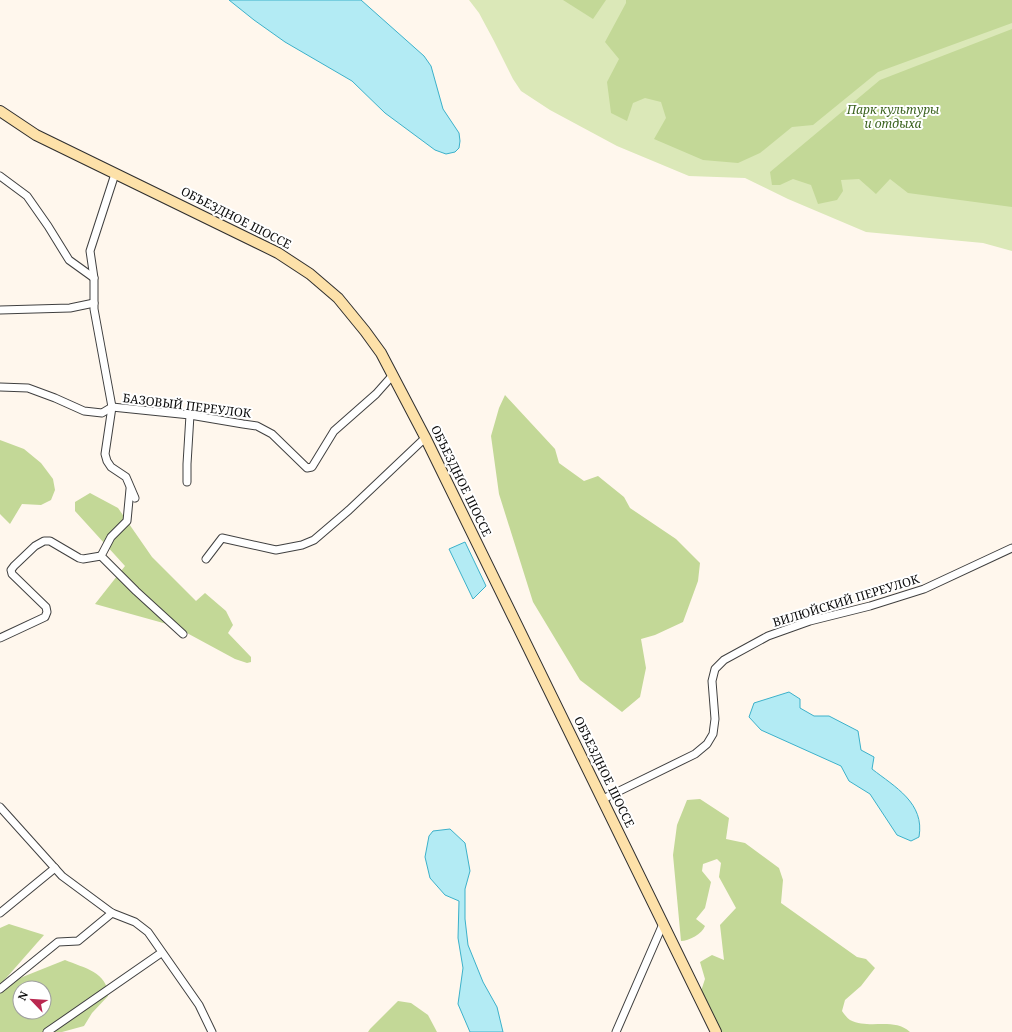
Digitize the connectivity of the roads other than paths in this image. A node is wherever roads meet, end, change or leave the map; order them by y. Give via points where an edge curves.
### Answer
1 (0, 111) edge
2 (115, 174) junction
3 (0, 176) edge
4 (94, 278) junction
5 (94, 303) junction
6 (0, 310) edge
7 (392, 376) junction
8 (0, 387) edge
9 (112, 407) junction
10 (190, 415) junction
11 (425, 438) junction
12 (187, 482) dead end
13 (130, 487) junction
14 (135, 498) dead end
15 (1012, 548) edge
16 (101, 556) junction
17 (206, 559) dead end
18 (183, 634) dead end
19 (0, 638) edge
20 (603, 800) junction
21 (0, 807) edge
22 (55, 868) junction
23 (0, 913) edge
24 (112, 913) junction
25 (663, 924) junction
26 (161, 953) junction
27 (0, 989) edge
28 (211, 1031) edge
29 (47, 1032) edge
30 (616, 1032) edge
31 (716, 1032) edge

1 - 2 main road, ОБЪЕЗДНОЕ ШОССЕ via 36,135
2 - 4 street via 90,251
2 - 7 main road, ОБЪЕЗДНОЕ ШОССЕ via 278,253 310,274 338,298 365,331 381,353
3 - 4 street via 27,196 69,260
4 - 5 street
5 - 6 street via 70,308
5 - 9 street
7 - 10 street, БАЗОВЫЙ ПЕРЕУЛОК via 376,394 334,431 309,468 272,434 257,426
7 - 11 main road, ОБЪЕЗДНОЕ ШОССЕ
8 - 9 street, БАЗОВЫЙ ПЕРЕУЛОК via 28,388 84,411 102,413
9 - 10 street, БАЗОВЫЙ ПЕРЕУЛОК
9 - 13 street via 106,461 126,477
10 - 12 street
11 - 17 street via 314,540 276,550 222,538
11 - 20 main road, ОБЪЕЗДНОЕ ШОССЕ
13 - 14 street
13 - 16 street via 127,521 111,537
15 - 20 street, ВИЛЮЙСКИЙ ПЕРЕУЛОК via 924,589 870,606 810,620 768,636 724,660 715,669 712,681 715,719 713,734 708,744 695,754
16 - 18 street
16 - 19 street via 79,558 50,541 35,546 11,570 12,574 46,607 47,612 45,617
20 - 25 main road, ОБЪЕЗДНОЕ ШОССЕ
21 - 22 street
22 - 23 street
22 - 24 street
24 - 26 street via 135,922 148,932
24 - 27 street via 78,941 58,942
25 - 30 street
25 - 31 main road, ОБЪЕЗДНОЕ ШОССЕ
26 - 28 street via 199,1005
26 - 29 street

